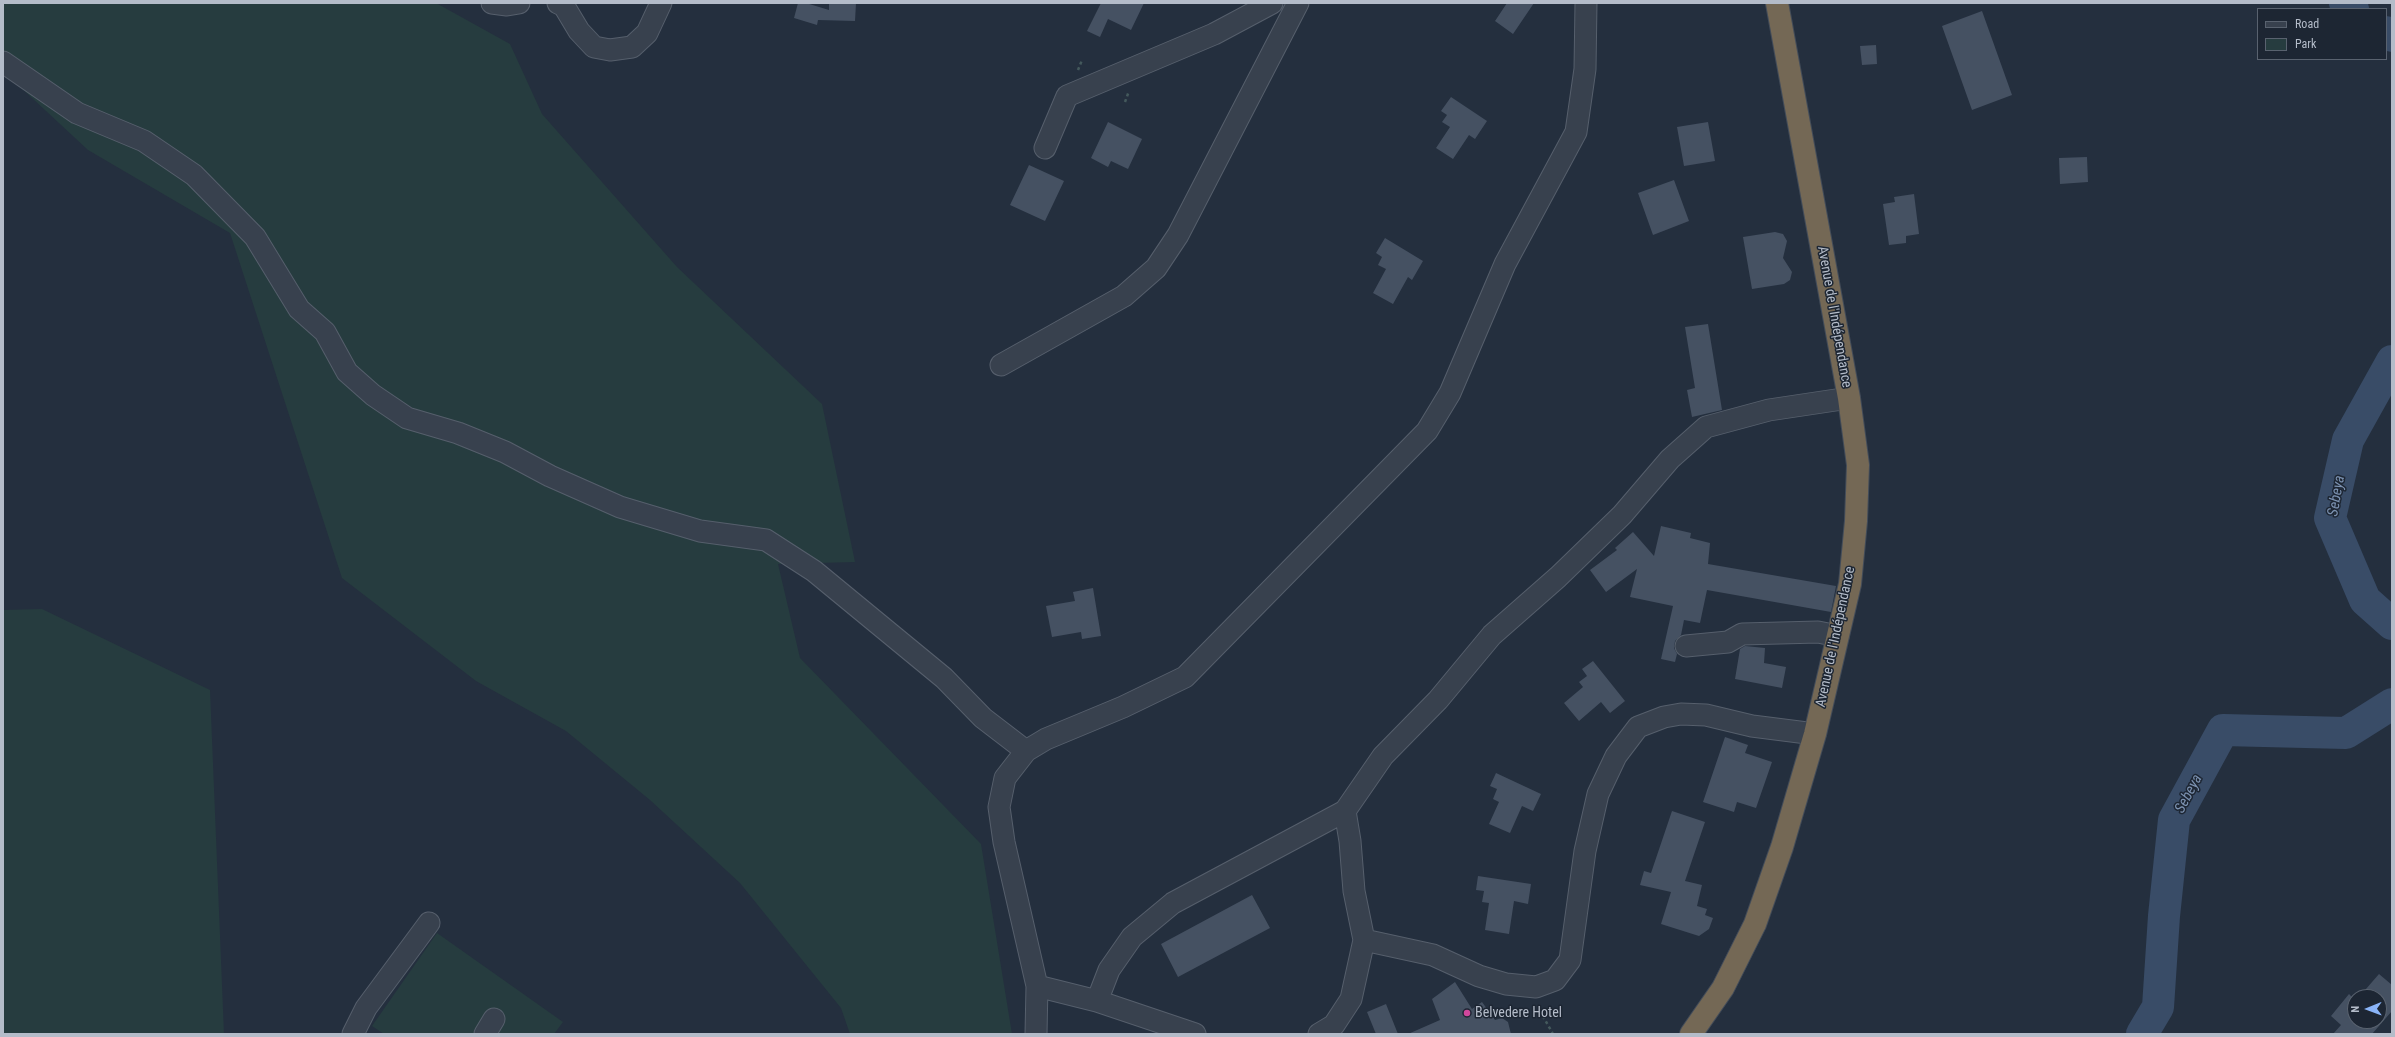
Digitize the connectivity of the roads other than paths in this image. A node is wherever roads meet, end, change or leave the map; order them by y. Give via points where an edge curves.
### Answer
1 (492, 3) edge
2 (519, 3) edge
3 (558, 3) edge
4 (661, 3) edge
5 (1272, 3) edge
6 (1298, 3) edge
7 (1586, 3) edge
8 (1777, 3) edge
9 (3, 62) edge
10 (1045, 148) dead end
11 (1001, 365) dead end
12 (1849, 398) junction
13 (1838, 636) junction
14 (1686, 646) dead end
15 (1815, 734) junction
16 (1026, 751) junction
17 (1345, 811) junction
18 (429, 923) dead end
19 (1364, 940) junction
20 (1037, 986) junction
21 (1097, 1001) junction
22 (353, 1034) edge
23 (1036, 1034) edge
24 (1195, 1034) edge
25 (1319, 1034) edge
26 (1691, 1034) edge

1 - 2 street
3 - 4 street via 564,6 578,31 594,46 610,50 632,47 647,33
5 - 10 street via 1214,34 1067,96
6 - 11 street via 1178,235 1156,268 1124,296
7 - 16 street via 1585,69 1576,132 1505,264 1450,393 1427,431 1185,677 1123,707 1046,739
8 - 12 highway, Avenue de l'Indépendance
9 - 16 street via 77,113 144,141 194,175 255,237 299,310 325,332 347,372 372,395 406,418 458,433 505,452 550,476 620,507 700,531 766,540 814,571 944,678 982,718
12 - 13 highway, Avenue de l'Indépendance via 1858,465 1850,584
12 - 17 street via 1768,410 1706,427 1670,459 1617,520 1492,635 1438,700 1383,756
13 - 14 street via 1818,632 1742,634 1728,642
13 - 15 highway, Avenue de l'Indépendance
15 - 19 street via 1752,726 1706,715 1681,714 1638,726 1616,756 1598,794 1585,851 1570,960 1555,980 1536,987 1506,984 1479,976 1433,955
15 - 26 highway, Avenue de l'Indépendance via 1782,847 1755,924 1723,988
16 - 20 street via 1005,778 999,807 1004,842
17 - 19 street via 1354,891
17 - 21 street via 1173,903 1132,937 1110,970
18 - 22 street via 366,1008
19 - 25 street via 1351,999 1334,1025
20 - 21 street
20 - 23 street
21 - 24 street

